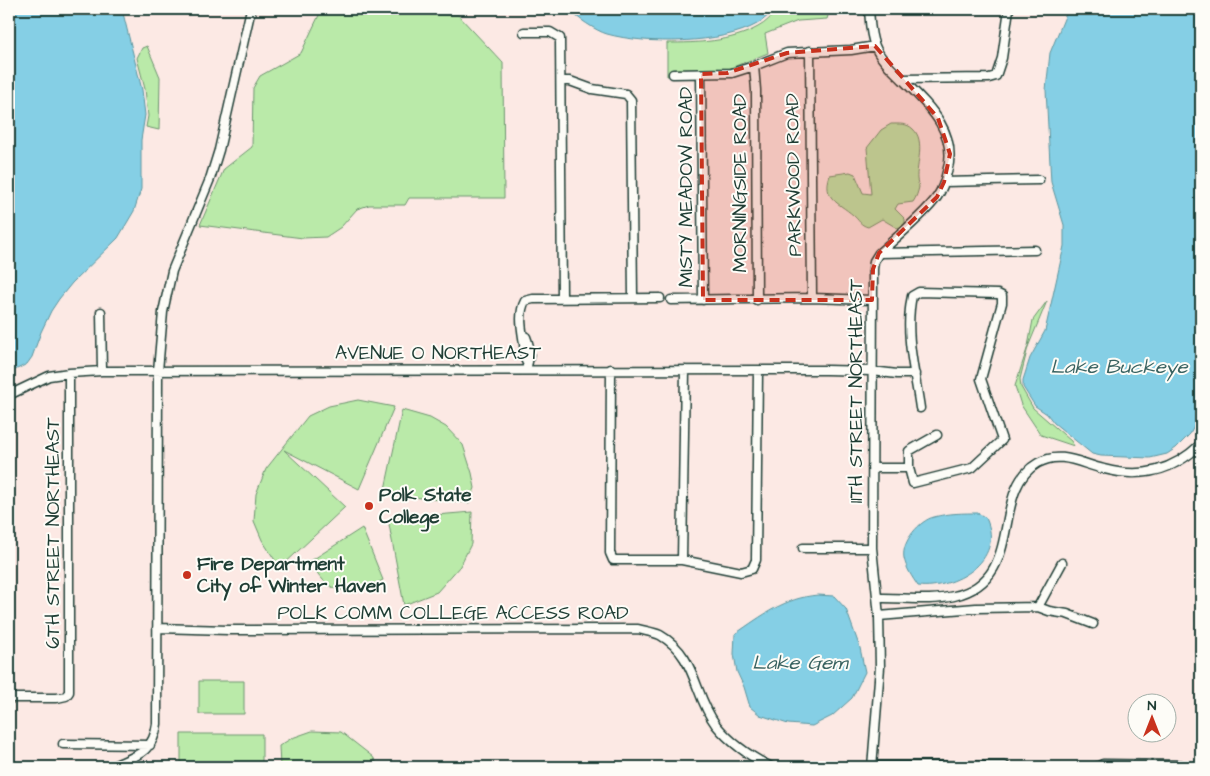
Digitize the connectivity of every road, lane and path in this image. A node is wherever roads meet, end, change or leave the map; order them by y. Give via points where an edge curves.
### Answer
1 (252, 9) edge
2 (870, 9) edge
3 (1009, 9) edge
4 (524, 32) dead end
5 (875, 46) junction
6 (810, 51) junction
7 (754, 66) junction
8 (674, 74) dead end
9 (701, 74) junction
10 (902, 79) junction
11 (561, 81) junction
12 (1039, 180) dead end
13 (944, 182) junction
14 (1035, 250) dead end
15 (879, 253) junction
16 (562, 298) junction
17 (633, 298) junction
18 (660, 298) dead end
19 (812, 298) junction
20 (671, 300) dead end
21 (703, 300) junction
22 (757, 300) junction
23 (872, 300) junction
24 (101, 312) dead end
25 (527, 366) junction
26 (611, 369) junction
27 (685, 370) junction
28 (758, 370) junction
29 (102, 371) junction
30 (158, 371) junction
31 (872, 371) junction
32 (69, 373) junction
33 (916, 374) junction
34 (9, 395) edge
35 (920, 408) dead end
36 (937, 434) dead end
37 (1201, 444) edge
38 (872, 468) junction
39 (909, 468) junction
40 (803, 548) dead end
41 (872, 548) junction
42 (682, 560) junction
43 (1062, 563) dead end
44 (878, 598) junction
45 (1038, 607) junction
46 (157, 612) junction
47 (879, 616) junction
48 (1093, 624) dead end
49 (157, 628) junction
50 (173, 628) junction
51 (9, 698) edge
52 (63, 744) dead end
53 (150, 745) junction
54 (872, 766) edge
55 (111, 767) edge
56 (771, 767) edge
57 (1006, 767) edge
58 (1097, 767) edge
59 (1182, 767) edge

1 - 30 street via 216,162 168,283
2 - 5 street
3 - 10 street via 996,76
4 - 11 street via 550,32 560,38
5 - 6 street
5 - 10 street
6 - 7 street via 787,52
6 - 19 street, PARKWOOD ROAD
7 - 9 street via 732,72
7 - 22 street, MORNINGSIDE ROAD
8 - 9 street
9 - 21 street, MISTY MEADOW ROAD
10 - 13 street via 935,114 945,131 950,163
11 - 16 street
11 - 17 street via 626,94 631,100
12 - 13 street
13 - 15 street via 936,197
14 - 15 street
15 - 23 street, 11TH STREET NORTHEAST via 874,261
16 - 17 street
16 - 25 street via 525,301 522,329 530,348
17 - 18 street
19 - 22 street
19 - 23 street
20 - 21 street
21 - 22 street
23 - 31 street, 11TH STREET NORTHEAST
24 - 29 street
25 - 26 street, AVENUE O NORTHEAST
25 - 30 street, AVENUE O NORTHEAST
26 - 27 street, AVENUE O NORTHEAST
26 - 42 street via 610,554 613,560
27 - 28 street, AVENUE O NORTHEAST
27 - 42 street
28 - 31 street, AVENUE O NORTHEAST
28 - 42 street via 756,560 752,569 741,572
29 - 30 street, AVENUE O NORTHEAST
29 - 32 street, AVENUE O NORTHEAST
30 - 46 street
31 - 33 street, AVENUE O NORTHEAST
31 - 38 street, 11TH STREET NORTHEAST
32 - 34 street, AVENUE O NORTHEAST via 44,378
32 - 51 street, 6TH STREET NORTHEAST via 69,692 62,698
33 - 35 street
33 - 39 street via 910,344 912,296 919,292 1002,296 981,379 1002,440 972,468 913,483
36 - 39 street via 909,450
37 - 44 street via 1165,469 1137,474 1102,469 1062,457 1039,462 1021,479 1013,496 1004,541 996,564 985,579 972,589 944,598
38 - 39 street
38 - 41 street, 11TH STREET NORTHEAST
40 - 41 street
41 - 44 street, 11TH STREET NORTHEAST
43 - 45 street
44 - 47 street, 11TH STREET NORTHEAST
45 - 47 street via 976,608
45 - 48 street
46 - 49 street
46 - 50 street
47 - 54 street, 11TH STREET NORTHEAST via 880,667
49 - 50 street, POLK COMM COLLEGE ACCESS ROAD
49 - 53 street via 157,724
50 - 56 street, POLK COMM COLLEGE ACCESS ROAD via 638,629 659,635 674,645 687,660 716,725 734,742
52 - 53 street
53 - 55 street via 143,753
54 - 57 street
58 - 59 street via 1103,764

